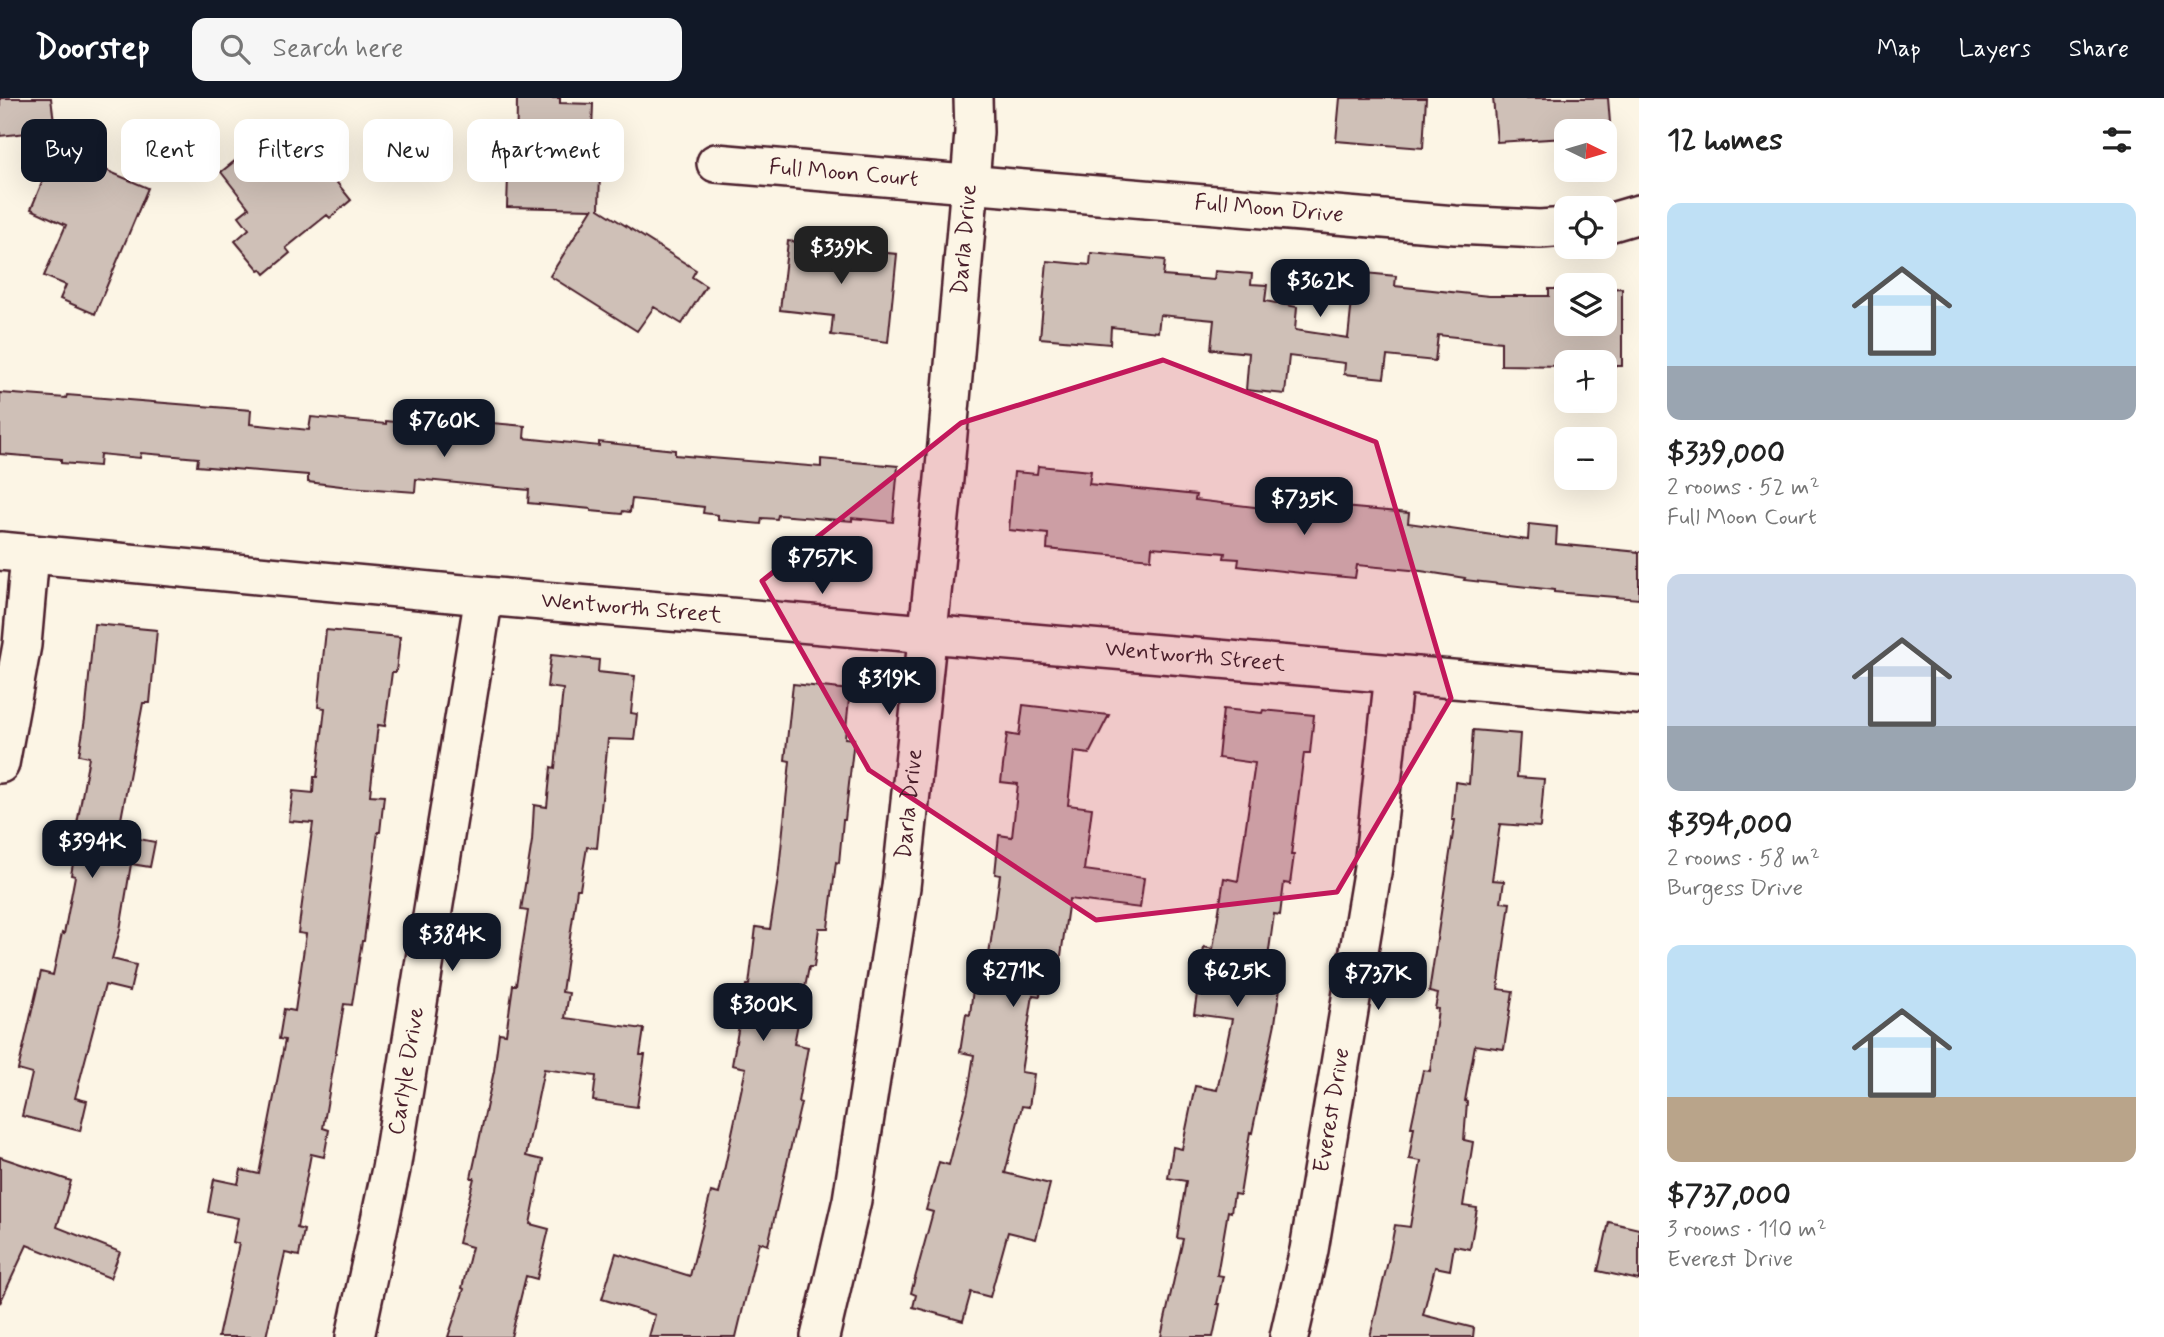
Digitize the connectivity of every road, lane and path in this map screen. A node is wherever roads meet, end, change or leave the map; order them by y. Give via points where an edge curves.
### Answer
1 (973, 98) edge
2 (716, 163) dead end
3 (970, 183) junction
4 (1639, 214) edge
5 (1617, 220) edge
6 (1554, 228) edge
7 (15, 552) edge
8 (484, 596) junction
9 (927, 635) junction
10 (1394, 674) junction
11 (1639, 695) edge
12 (0, 764) edge
13 (355, 1337) edge
14 (820, 1337) edge
15 (1289, 1337) edge

1 - 3 street, Darla Drive
2 - 3 street, Full Moon Court
3 - 6 street, Full Moon Drive via 1455,225
3 - 9 street, Darla Drive
4 - 5 street
7 - 8 street, Wentworth Street
7 - 12 street via 22,645
8 - 9 street, Wentworth Street
8 - 13 street, Carlyle Drive via 391,1169
9 - 10 street, Wentworth Street
9 - 14 street, Darla Drive via 901,887 852,1200
10 - 11 street, Wentworth Street
10 - 15 street, Everest Drive via 1373,867 1309,1250

